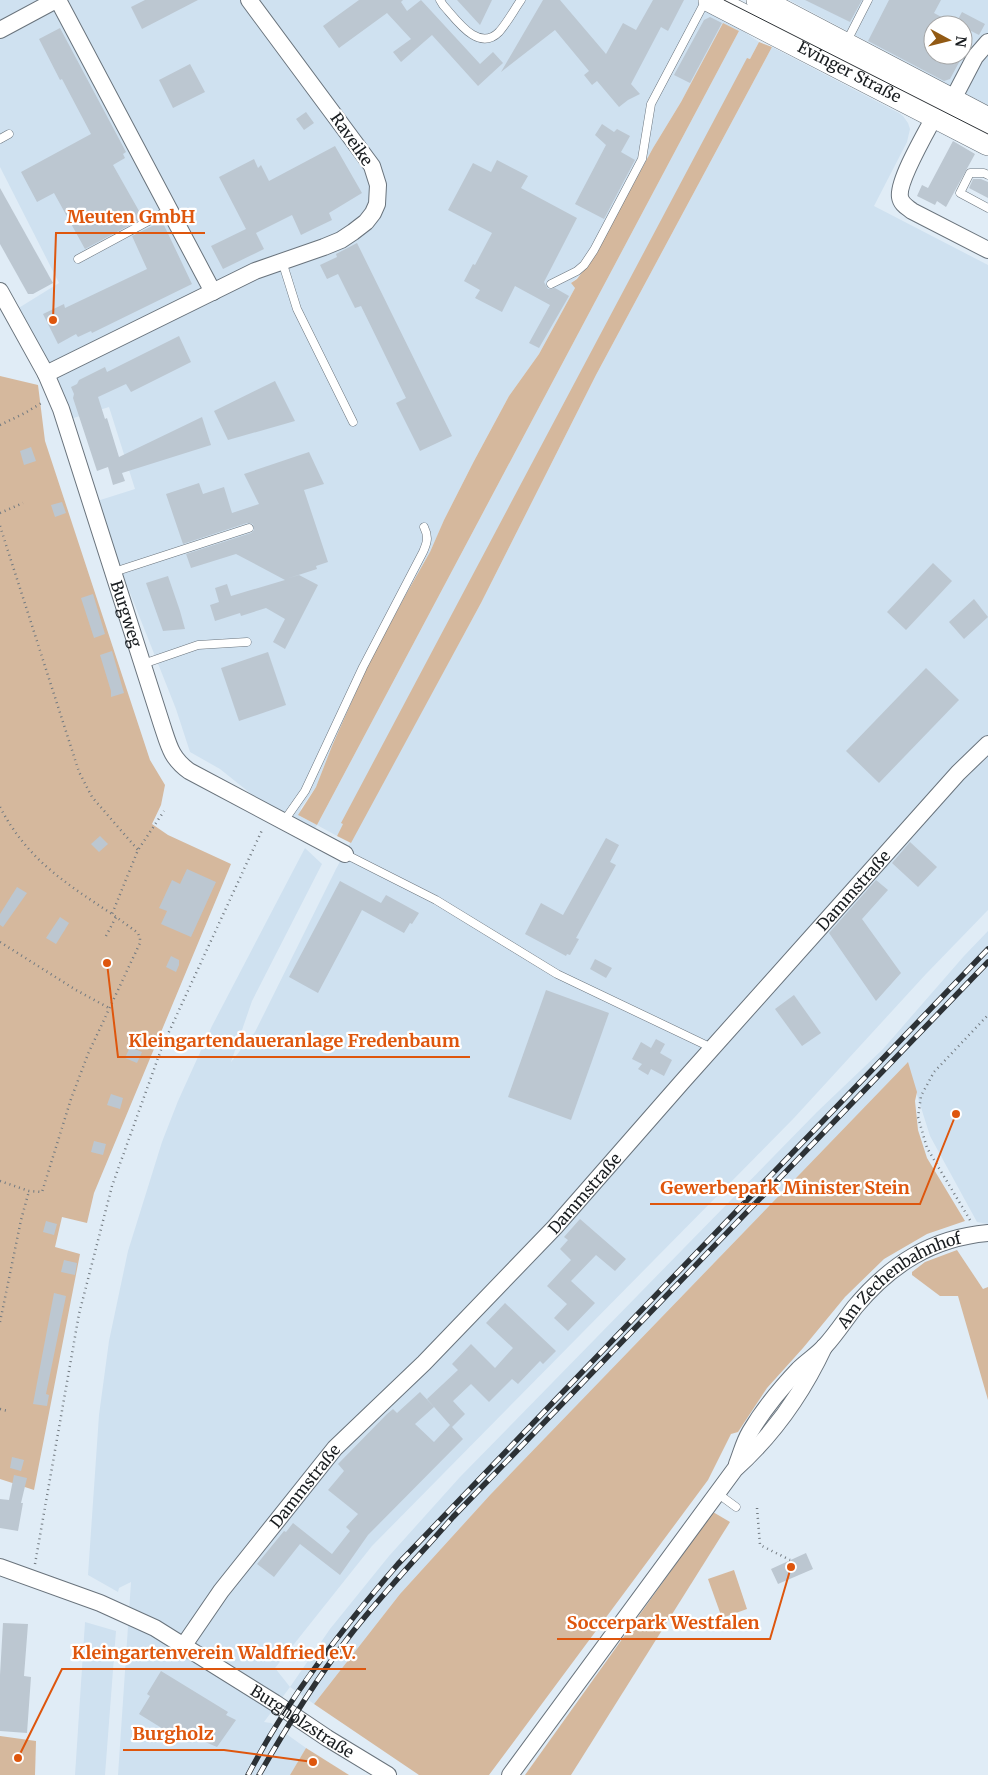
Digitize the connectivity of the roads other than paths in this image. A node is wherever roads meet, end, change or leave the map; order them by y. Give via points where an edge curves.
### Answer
1 (57, 0) edge
2 (249, 0) edge
3 (440, 0) edge
4 (521, 0) edge
5 (758, 0) edge
6 (868, 0) edge
7 (714, 1) edge
8 (0, 30) edge
9 (988, 42) edge
10 (840, 55) junction
11 (944, 105) junction
12 (988, 120) edge
13 (10, 134) dead end
14 (0, 139) edge
15 (988, 143) edge
16 (988, 175) edge
17 (988, 208) edge
18 (169, 210) junction
19 (988, 250) edge
20 (78, 258) dead end
21 (282, 261) junction
22 (551, 284) dead end
23 (0, 291) edge
24 (213, 292) junction
25 (46, 374) junction
26 (353, 422) dead end
27 (424, 527) dead end
28 (249, 528) dead end
29 (114, 572) junction
30 (247, 642) dead end
31 (143, 664) junction
32 (988, 744) edge
33 (277, 817) junction
34 (345, 854) joint
35 (712, 1048) junction
36 (983, 1233) edge
37 (718, 1493) junction
38 (736, 1507) dead end
39 (0, 1567) edge
40 (184, 1645) junction
41 (388, 1775) edge
42 (510, 1775) edge

1 - 8 street
1 - 18 street
2 - 21 street, Raveike via 364,155 378,185 377,204 366,222 340,240
3 - 4 lane via 470,34 480,39 499,32
5 - 10 main road, Evinger Straße
6 - 10 lane
7 - 10 main road, Evinger Straße
7 - 22 lane via 651,104 642,159 594,250 577,271
9 - 11 street via 975,56
10 - 11 main road, Evinger Straße
11 - 12 main road, Evinger Straße
11 - 15 main road, Evinger Straße
11 - 19 street via 905,174 900,198 912,211
13 - 14 lane
16 - 17 lane via 970,173 960,193
18 - 20 lane
18 - 24 street
21 - 24 street, Raveike
21 - 26 lane via 297,309
23 - 25 street, Burgweg
24 - 25 street, Raveike
25 - 29 street, Burgweg via 61,409
27 - 33 lane via 428,542 363,667 305,791
28 - 29 lane
29 - 31 street, Burgweg
30 - 31 lane via 198,645
31 - 33 street, Burgweg via 168,743 178,763
32 - 35 street, Dammstraße via 958,773
33 - 34 street, Burgweg
34 - 35 lane via 436,900 557,974
35 - 40 street, Dammstraße via 555,1227 424,1363 335,1448 221,1591
36 - 37 street, Am Zechenbahnhof via 934,1244 885,1276 824,1347 811,1375 785,1414 758,1448 735,1469
37 - 38 lane
37 - 42 street, Am Zechenbahnhof
39 - 40 street, Burgholzstraße via 131,1616
40 - 41 street, Burgholzstraße

